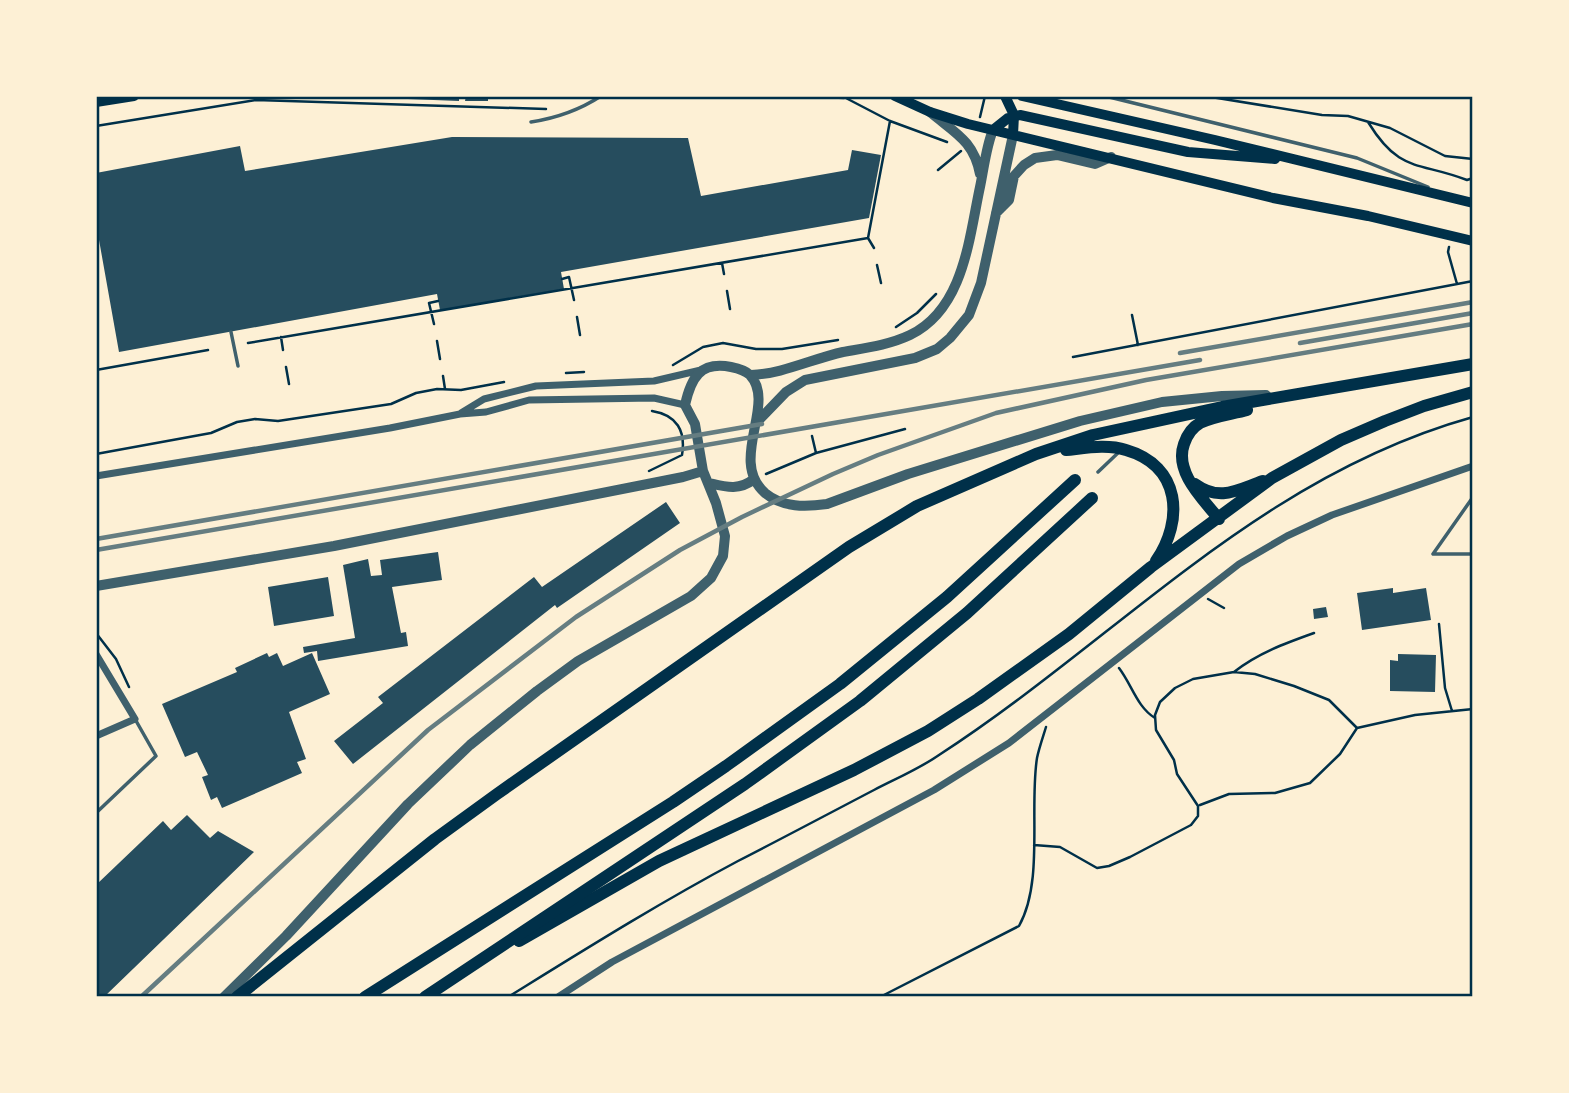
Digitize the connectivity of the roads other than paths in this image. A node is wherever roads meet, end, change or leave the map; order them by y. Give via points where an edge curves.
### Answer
1 (134, 96) edge
2 (601, 96) edge
3 (895, 96) edge
4 (1005, 96) edge
5 (1022, 96) edge
6 (1105, 96) edge
7 (96, 102) edge
8 (930, 112) junction
9 (1014, 115) junction
10 (531, 122) dead end
11 (993, 130) junction
12 (1013, 135) junction
13 (1111, 157) junction
14 (1305, 161) junction
15 (981, 181) junction
16 (1445, 196) junction
17 (1473, 203) edge
18 (996, 213) junction
19 (1473, 241) edge
20 (231, 332) dead end
21 (1473, 364) edge
22 (238, 366) dead end
23 (705, 369) junction
24 (751, 376) junction
25 (1473, 392) edge
26 (1294, 395) junction
27 (685, 405) junction
28 (460, 414) junction
29 (757, 422) junction
30 (1121, 449) junction
31 (1036, 454) junction
32 (1473, 466) edge
33 (703, 471) junction
34 (1098, 472) dead end
35 (96, 476) edge
36 (1272, 478) junction
37 (754, 479) junction
38 (1189, 479) junction
39 (1075, 480) dead end
40 (709, 483) junction
41 (1473, 497) edge
42 (1092, 498) dead end
43 (1219, 519) junction
44 (1473, 554) edge
45 (1152, 567) junction
46 (96, 586) edge
47 (96, 654) edge
48 (135, 719) junction
49 (96, 736) edge
50 (96, 813) edge
51 (473, 967) junction
52 (224, 997) edge
53 (237, 997) edge
54 (365, 997) edge
55 (425, 997) edge
56 (558, 997) edge

1 - 7 main road
2 - 10 lane via 579,110
3 - 8 main road
4 - 9 main road
5 - 14 main road
6 - 16 lane via 1357,158
8 - 11 main road
8 - 15 street via 970,144
9 - 11 main road
9 - 12 main road
9 - 14 main road via 1188,152
11 - 12 main road
11 - 15 street
12 - 13 main road
12 - 18 street
13 - 18 street via 1095,164 1057,155 1035,158 1014,176 1009,200
13 - 19 main road
14 - 16 main road
15 - 24 street via 955,285 943,309 930,321 895,341
16 - 17 main road
18 - 29 street via 969,316 950,338 915,358 805,380 786,391
20 - 22 lane
21 - 26 main road
23 - 24 street via 718,364
23 - 27 street via 695,376
23 - 28 street via 654,381 536,386 484,399
24 - 29 street via 759,395
25 - 36 main road via 1352,435
26 - 31 main road via 1093,435
26 - 37 street via 1162,402 1080,421 827,504 801,507 774,499
26 - 38 main road via 1201,422 1190,430 1181,451
27 - 28 street via 654,398 529,400
27 - 33 street via 695,424
28 - 35 street
29 - 37 street via 750,454
30 - 31 main road via 1095,447
30 - 34 lane
30 - 45 main road via 1146,459 1169,484 1173,496 1173,528
31 - 53 main road via 917,506 849,547 435,839
32 - 56 street via 1400,489 1287,536 1239,564 1009,743 934,790 612,962
33 - 40 street
33 - 46 street via 334,547
36 - 38 main road via 1228,494 1214,494
36 - 43 main road
37 - 40 street via 739,488
38 - 43 main road
39 - 54 main road via 947,597 829,693 695,788
40 - 52 street via 724,536 723,556 711,578 691,596 579,661 470,745
41 - 44 lane via 1433,554
42 - 51 main road via 967,613 860,701 745,785
43 - 45 main road
45 - 51 main road via 1069,634 928,731 659,861
47 - 48 street
48 - 49 street
48 - 50 lane via 156,756
51 - 55 main road

